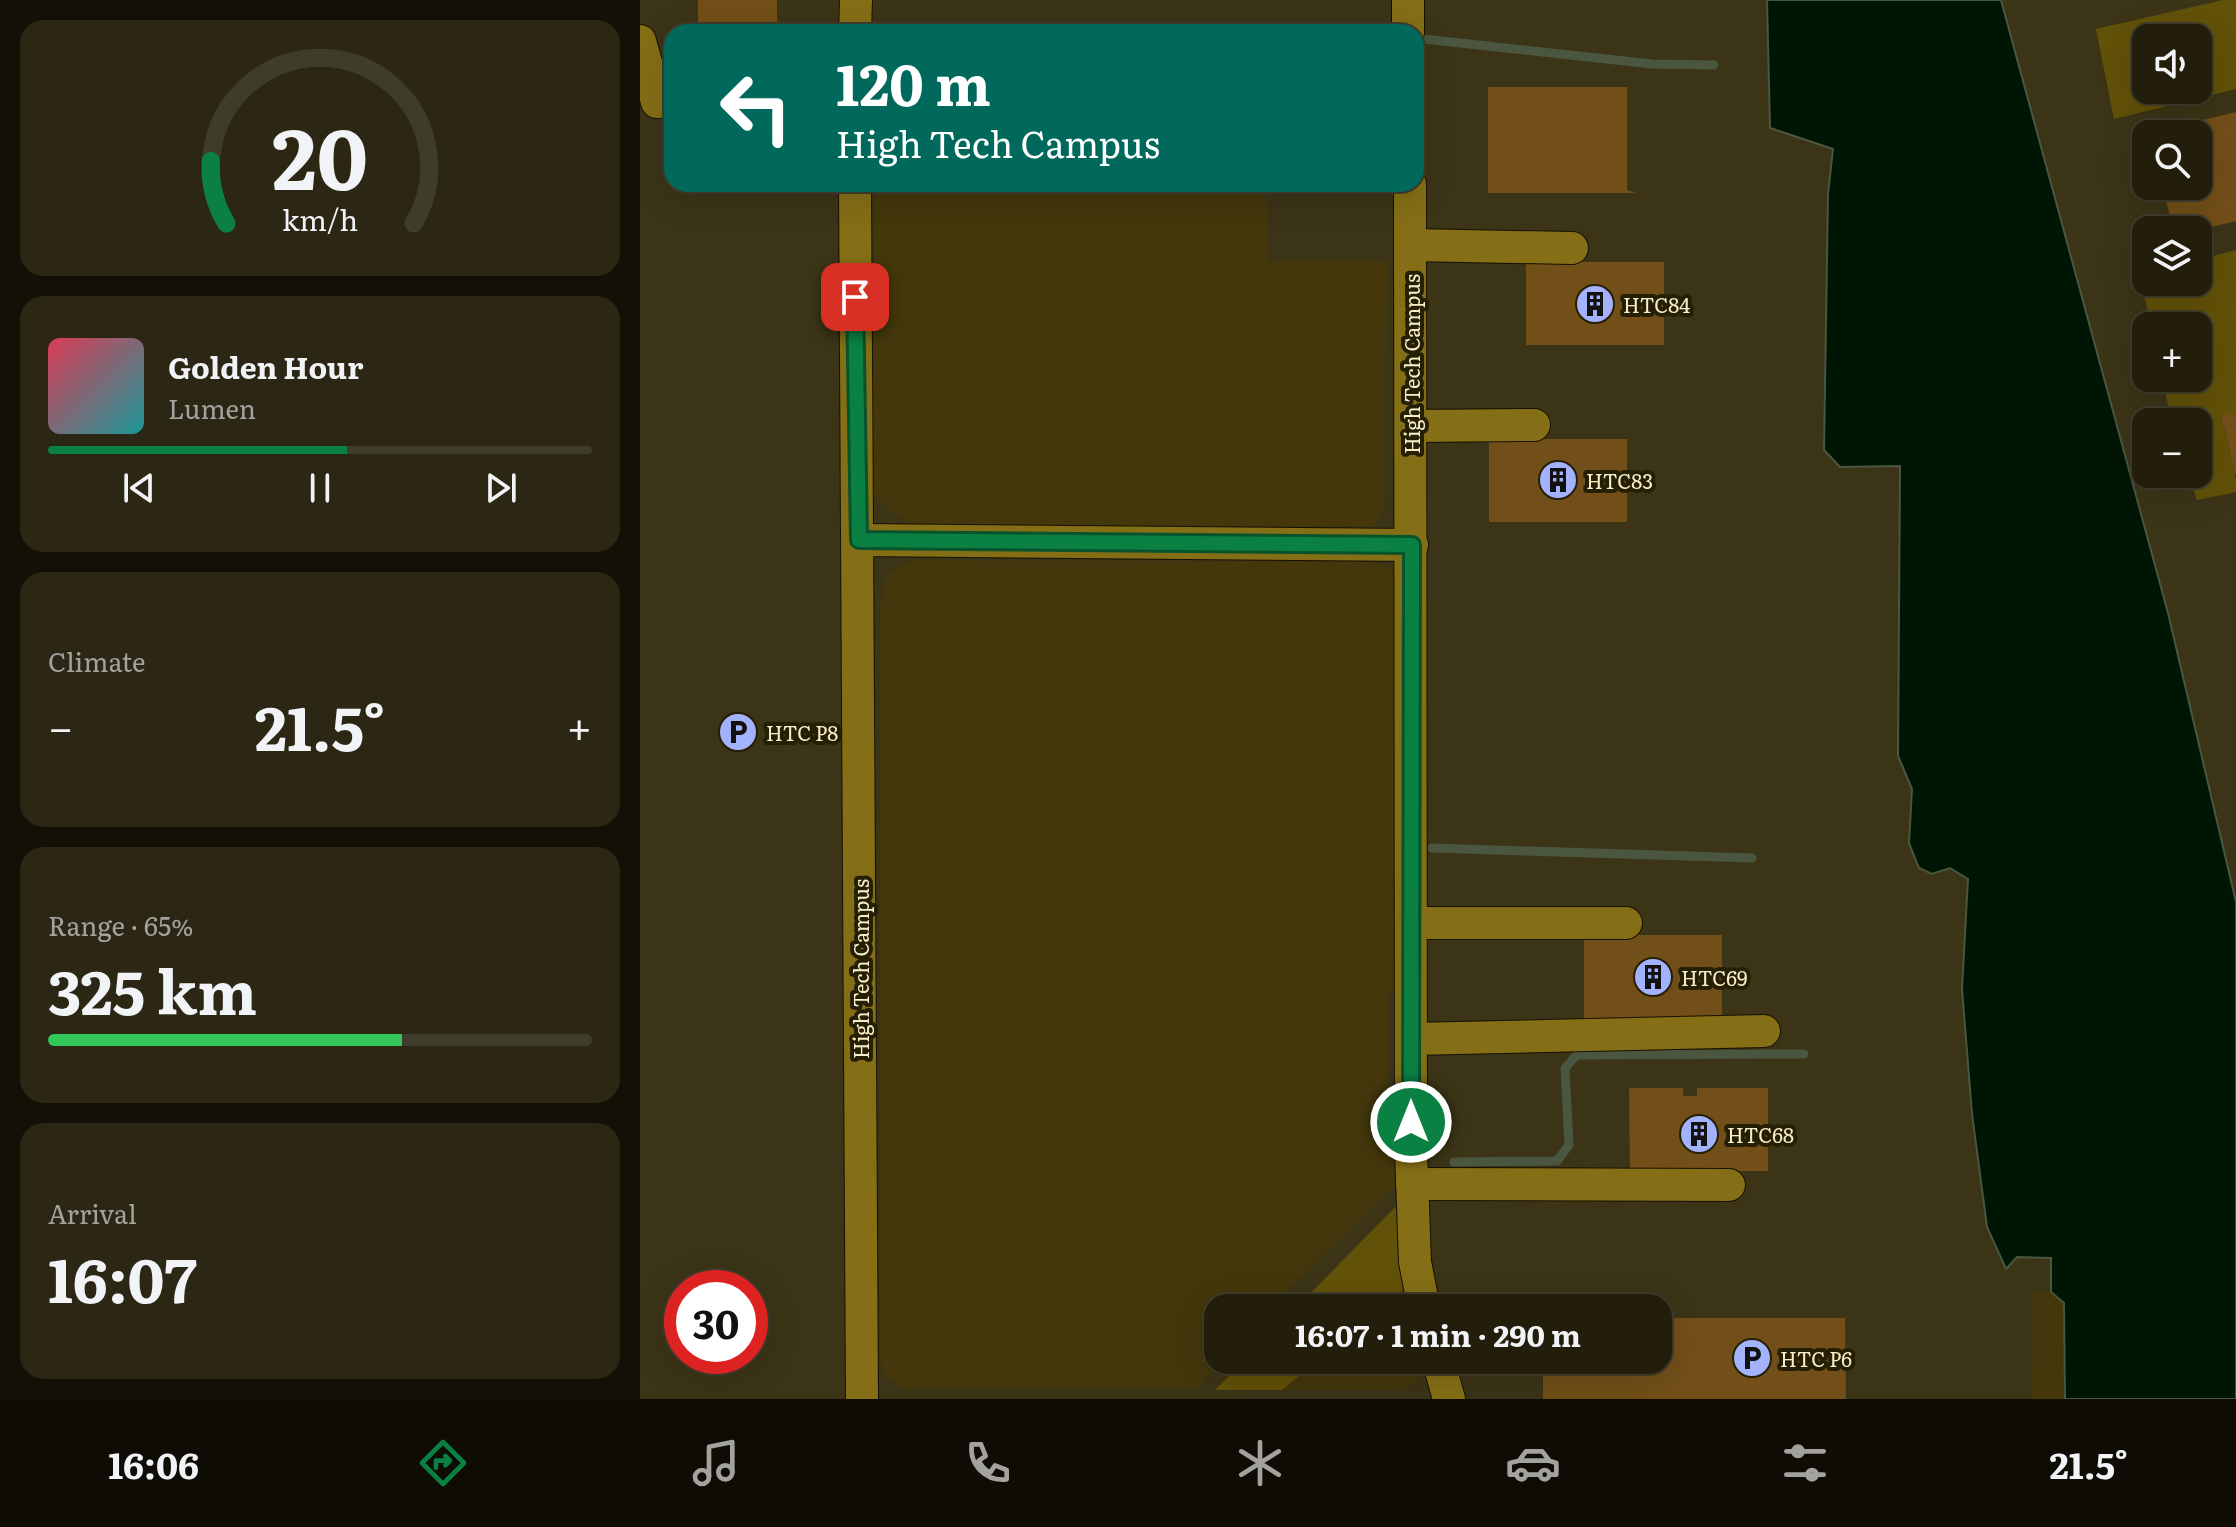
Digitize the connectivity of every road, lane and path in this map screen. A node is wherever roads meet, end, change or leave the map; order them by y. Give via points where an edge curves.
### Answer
1 (856, 0) edge
2 (1408, 0) edge
3 (855, 24) edge
4 (1408, 24) edge
5 (640, 41) edge
6 (664, 102) edge
7 (855, 192) edge
8 (1410, 192) edge
9 (1411, 245) junction
10 (1572, 248) dead end
11 (1534, 425) dead end
12 (1412, 426) junction
13 (859, 540) junction
14 (1412, 545) junction
15 (1413, 923) junction
16 (1626, 923) dead end
17 (1764, 1031) dead end
18 (1411, 1039) junction
19 (1412, 1184) junction
20 (1729, 1185) dead end
21 (1421, 1294) edge
22 (1442, 1374) edge
23 (862, 1399) edge
24 (1449, 1399) edge

1 - 3 street
2 - 4 street
5 - 6 street via 657,102
7 - 13 street, High Tech Campus
8 - 9 street, High Tech Campus
9 - 10 street
9 - 12 street, High Tech Campus
11 - 12 street
12 - 14 street, High Tech Campus
13 - 14 street
13 - 23 street, High Tech Campus
14 - 15 street, High Tech Campus
15 - 16 street
15 - 18 street, High Tech Campus
17 - 18 street
18 - 19 street, High Tech Campus
19 - 20 street
19 - 21 street, High Tech Campus
22 - 24 street

